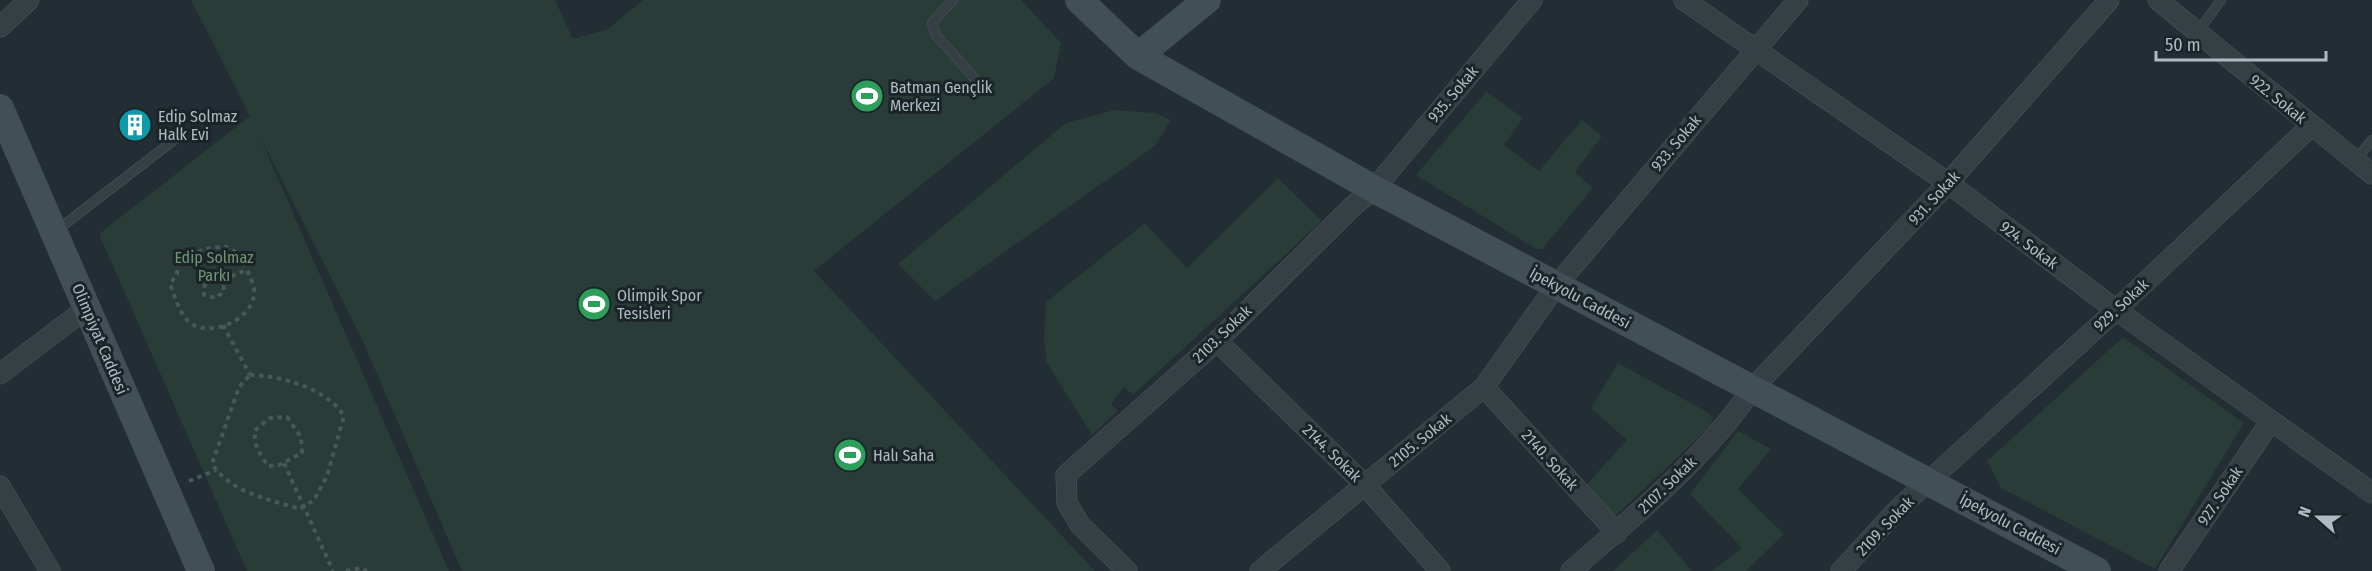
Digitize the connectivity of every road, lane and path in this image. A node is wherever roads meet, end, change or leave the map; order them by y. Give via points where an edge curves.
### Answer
1 (29, 0) edge
2 (953, 0) edge
3 (1080, 0) edge
4 (1207, 0) edge
5 (1532, 0) edge
6 (1684, 0) edge
7 (1798, 0) edge
8 (2109, 0) edge
9 (2157, 0) edge
10 (2222, 0) edge
11 (0, 27) edge
12 (2197, 33) junction
13 (1754, 51) junction
14 (1138, 56) junction
15 (978, 82) dead end
16 (0, 108) edge
17 (2311, 126) junction
18 (178, 137) dead end
19 (2372, 140) edge
20 (2355, 161) junction
21 (2372, 174) edge
22 (1948, 183) junction
23 (1374, 189) junction
24 (54, 232) junction
25 (246, 270) junction
26 (223, 280) junction
27 (1556, 286) junction
28 (87, 308) junction
29 (2116, 310) junction
30 (223, 325) junction
31 (1217, 341) junction
32 (0, 374) edge
33 (250, 375) junction
34 (1484, 387) junction
35 (1752, 389) junction
36 (2271, 421) junction
37 (284, 463) junction
38 (1930, 482) junction
39 (1365, 485) junction
40 (0, 486) edge
41 (2372, 493) edge
42 (304, 506) junction
43 (1617, 533) junction
44 (1574, 570) edge
45 (50, 571) edge
46 (201, 571) edge
47 (333, 571) edge
48 (346, 571) edge
49 (367, 571) edge
50 (1127, 571) edge
51 (1260, 571) edge
52 (1440, 571) edge
53 (1841, 571) edge
54 (2097, 571) edge
55 (2169, 571) edge

1 - 11 street
2 - 15 lane via 932,23 936,36
3 - 14 street, İpekyolu Caddesi
4 - 14 street
5 - 23 street, 935. Sokak
6 - 13 street, 924. Sokak
7 - 13 street, 933. Sokak
8 - 22 street, 931. Sokak
9 - 12 street, 922. Sokak
10 - 12 lane
12 - 17 street, 922. Sokak
13 - 22 street, 924. Sokak
13 - 27 street, 933. Sokak
14 - 23 street, İpekyolu Caddesi
16 - 24 street, Olimpiyat Caddesi
17 - 20 street, 922. Sokak
17 - 29 street, 929. Sokak
18 - 24 lane
19 - 20 lane
20 - 21 street, 922. Sokak
22 - 29 street, 924. Sokak
22 - 35 street, 931. Sokak
23 - 27 street, İpekyolu Caddesi
23 - 31 street, 2103. Sokak
24 - 28 street, Olimpiyat Caddesi
25 - 26 path
25 - 30 path via 254,290 252,301 246,312
25 - 30 path via 240,254 224,246 178,260 171,284 183,316 204,330
26 - 26 path via 211,276 205,283 204,295 216,298 224,291
27 - 34 street, 2105. Sokak
27 - 35 street, İpekyolu Caddesi
28 - 32 street
28 - 46 street, Olimpiyat Caddesi
29 - 36 street, 924. Sokak
29 - 38 street, 929. Sokak
30 - 33 path
31 - 39 street, 2144. Sokak
31 - 50 street, 2103. Sokak via 1066,475 1067,503 1080,525
33 - 42 path via 239,387 212,464 220,477 233,486 300,508
33 - 42 path via 271,376 318,393 345,416 327,476 314,500
34 - 39 street, 2105. Sokak
34 - 43 street, 2140. Sokak
35 - 38 street, İpekyolu Caddesi
35 - 43 street, 2107. Sokak via 1733,417 1675,480
36 - 41 street, 924. Sokak
36 - 55 street, 927. Sokak
37 - 37 path via 302,453 301,437 287,417 270,418 254,431 257,449 268,466
37 - 42 path
38 - 53 street, 2109. Sokak via 1898,509
38 - 54 street, İpekyolu Caddesi
39 - 51 street, 2105. Sokak
39 - 52 street, 2144. Sokak
40 - 45 street
42 - 47 path
43 - 44 street, 2107. Sokak
48 - 49 path

